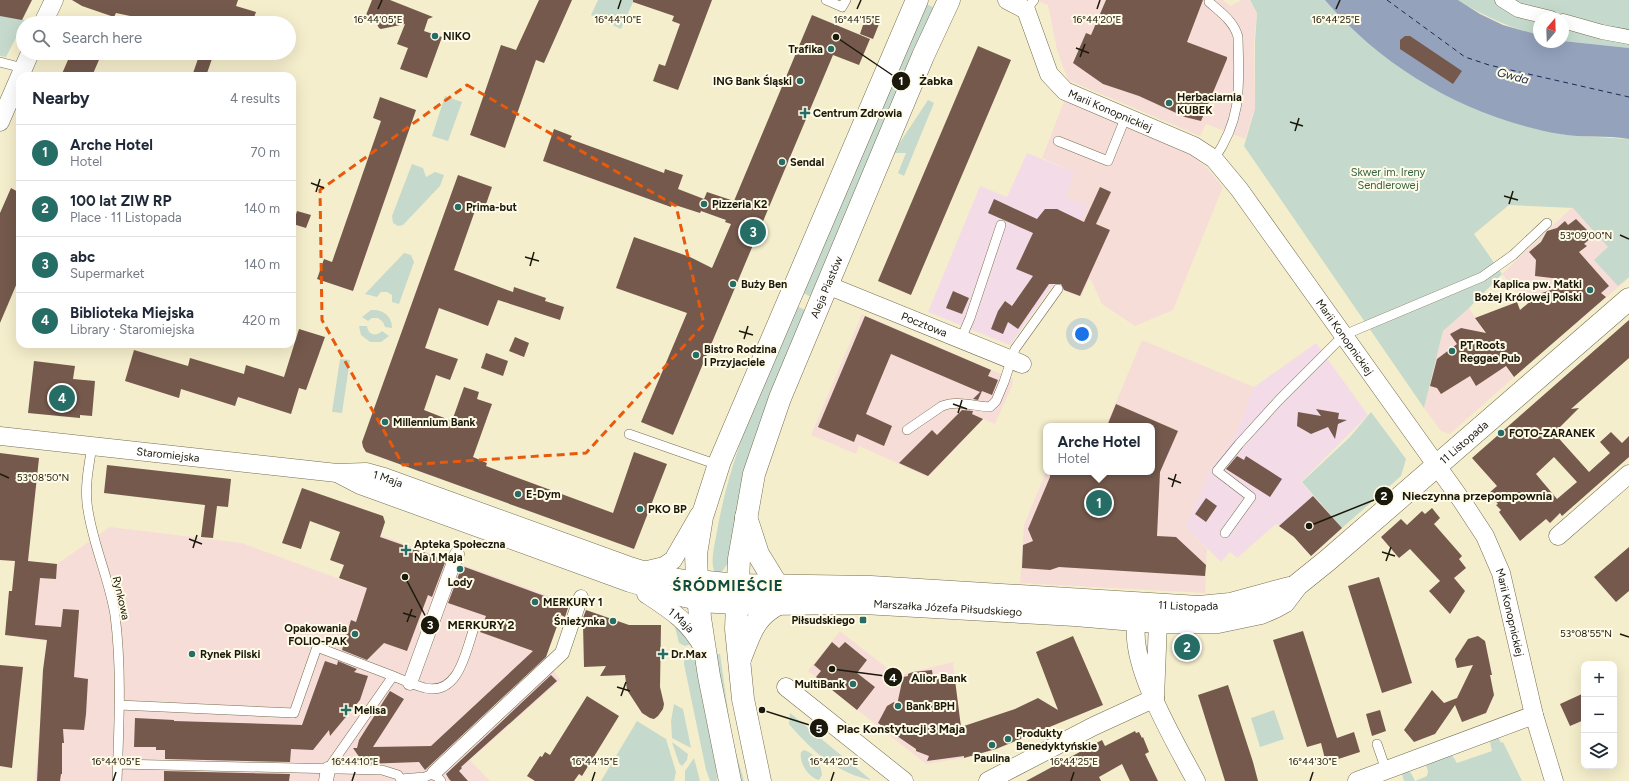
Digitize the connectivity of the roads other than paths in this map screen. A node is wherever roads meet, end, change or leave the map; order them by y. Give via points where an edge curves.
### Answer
1 (54, 0) edge
2 (826, 0) edge
3 (846, 0) edge
4 (917, 0) edge
5 (949, 0) edge
6 (1007, 0) edge
7 (1502, 0) edge
8 (1209, 2) dead end
9 (1030, 5) edge
10 (1533, 14) edge
11 (46, 16) edge
12 (1569, 22) edge
13 (1629, 37) edge
14 (26, 61) edge
15 (0, 62) edge
16 (21, 72) edge
17 (16, 84) edge
18 (1126, 116) junction
19 (0, 122) edge
20 (1058, 142) dead end
21 (1214, 159) junction
22 (1547, 223) dead end
23 (1001, 225) dead end
24 (827, 284) junction
25 (1058, 289) dead end
26 (1629, 299) edge
27 (1344, 335) junction
28 (961, 339) junction
29 (1016, 362) junction
30 (907, 430) dead end
31 (629, 434) dead end
32 (0, 436) edge
33 (92, 446) junction
34 (718, 465) junction
35 (1437, 466) junction
36 (337, 473) junction
37 (1629, 474) edge
38 (705, 505) junction
39 (746, 517) junction
40 (1225, 533) dead end
41 (1558, 536) dead end
42 (457, 554) dead end
43 (644, 570) junction
44 (630, 583) junction
45 (697, 591) junction
46 (737, 594) junction
47 (778, 595) junction
48 (582, 597) dead end
49 (1148, 615) junction
50 (475, 625) dead end
51 (705, 651) junction
52 (740, 659) junction
53 (393, 676) junction
54 (410, 683) junction
55 (786, 687) dead end
56 (1155, 698) junction
57 (119, 706) junction
58 (1534, 714) junction
59 (1377, 744) dead end
60 (118, 764) junction
61 (1386, 770) junction
62 (327, 775) edge
63 (438, 777) edge
64 (402, 780) edge
65 (117, 781) edge
66 (730, 781) edge
67 (760, 781) edge
68 (904, 781) edge
69 (988, 781) edge
70 (1196, 781) edge
71 (1357, 781) edge
72 (1554, 781) edge

1 - 11 street
2 - 3 lane via 842,7
4 - 34 main road
5 - 24 main road, Aleja Piastów
6 - 9 street, Marii Konopnickiej
7 - 10 street via 1518,10
8 - 21 lane via 1232,23 1238,37 1237,111 1226,142
9 - 18 street, Marii Konopnickiej via 1049,74 1055,82 1065,91
12 - 13 street
14 - 15 lane
14 - 16 street
17 - 19 street
18 - 20 lane via 1108,161
18 - 21 street, Marii Konopnickiej via 1194,146
21 - 27 street, Marii Konopnickiej via 1239,189
22 - 27 lane via 1513,255 1482,277
23 - 28 lane
24 - 28 street, Pocztowa
24 - 39 main road, Aleja Piastów via 768,430 754,474
25 - 29 lane via 1015,348
26 - 35 main road, 11 Listopada
27 - 35 street, Marii Konopnickiej
27 - 40 lane via 1279,400 1217,471 1251,497
28 - 29 street, Pocztowa
29 - 30 lane via 992,406 948,403
31 - 34 lane
32 - 33 street, Staromiejska
33 - 36 street, Staromiejska
33 - 57 lane, Rynkowa via 87,480 87,503 114,614
34 - 38 main road
35 - 49 main road, 11 Listopada via 1298,585 1217,606
35 - 58 street, Marii Konopnickiej via 1485,536 1501,573
36 - 43 street, 1 Maja via 366,472 384,477
36 - 44 street, 1 Maja via 360,486
37 - 41 street
38 - 43 street via 673,560 664,566
38 - 45 main road via 698,541
39 - 46 main road, Aleja Piastów
39 - 47 main road via 758,554
42 - 54 street
43 - 45 street, 1 Maja
44 - 45 street, 1 Maja via 671,595
44 - 51 street, 1 Maja via 683,619 698,637
45 - 46 main road, 1 Maja
45 - 51 main road
46 - 47 main road, Marszałka Józefa Piłsudskiego
46 - 52 main road, Aleja Piastów via 736,629
47 - 49 main road, Marszałka Józefa Piłsudskiego via 871,587
47 - 52 main road via 755,624
48 - 63 street via 562,653
49 - 56 street, 11 Listopada
50 - 54 lane via 457,675 450,683 435,689
51 - 66 main road
52 - 67 main road, Aleja Piastów via 743,699
53 - 54 lane
53 - 57 lane via 317,647 294,712
53 - 62 lane
55 - 68 street
56 - 69 street via 1094,726
56 - 70 street via 1166,725
57 - 60 lane, Rynkowa
58 - 61 street
58 - 72 street, Marii Konopnickiej
59 - 61 lane
60 - 62 lane
60 - 65 lane, Rynkowa
61 - 71 street
62 - 64 lane via 382,770 392,772
63 - 64 lane

